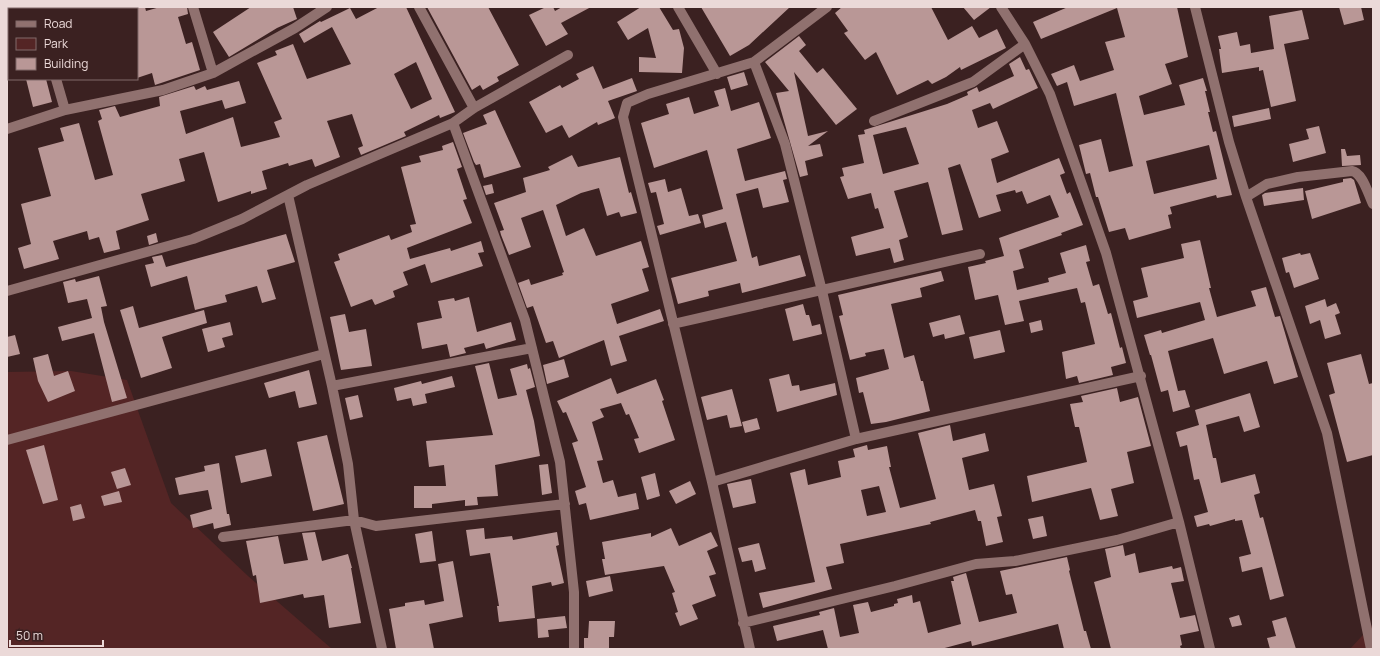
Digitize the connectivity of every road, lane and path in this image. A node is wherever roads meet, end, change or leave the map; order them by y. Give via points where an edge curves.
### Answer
1 (193, 7) edge
2 (327, 7) edge
3 (419, 7) edge
4 (678, 7) edge
5 (827, 7) edge
6 (1000, 7) edge
7 (1195, 7) edge
8 (1025, 44) junction
9 (568, 55) dead end
10 (754, 62) junction
11 (213, 73) junction
12 (717, 74) junction
13 (56, 80) edge
14 (474, 108) junction
15 (65, 110) junction
16 (874, 121) dead end
17 (453, 123) junction
18 (7, 129) edge
19 (288, 195) junction
20 (1246, 197) junction
21 (1373, 204) edge
22 (980, 254) dead end
23 (7, 291) edge
24 (822, 291) junction
25 (673, 324) junction
26 (532, 348) junction
27 (324, 354) junction
28 (1141, 376) junction
29 (332, 386) junction
30 (856, 439) junction
31 (7, 440) edge
32 (712, 482) junction
33 (565, 504) junction
34 (354, 520) junction
35 (1179, 522) junction
36 (223, 537) dead end
37 (743, 623) junction
38 (382, 649) edge
39 (574, 649) edge
40 (750, 649) edge
41 (1210, 649) edge
42 (1371, 649) edge

1 - 11 street
2 - 11 street via 295,28
3 - 14 street
4 - 12 street
5 - 10 street
6 - 8 street
7 - 20 street via 1229,142
8 - 16 street via 973,82
8 - 28 street via 1050,94 1106,253
9 - 14 street
10 - 12 street
10 - 24 street via 785,144
11 - 15 street via 163,90
12 - 25 street via 648,94 627,103 622,117
13 - 15 street
14 - 17 street
15 - 18 street
17 - 19 street
17 - 26 street
19 - 23 street via 193,240
19 - 27 street
20 - 21 street via 1267,184 1298,177 1352,171 1360,176
20 - 42 street via 1327,433
22 - 24 street
24 - 25 street
24 - 30 street
25 - 32 street
26 - 29 street
26 - 33 street via 560,462
27 - 29 street
27 - 31 street
28 - 30 street
28 - 35 street
29 - 34 street via 348,464
30 - 32 street
32 - 37 street
33 - 34 street via 376,526
33 - 39 street via 574,592
34 - 36 street
34 - 38 street
35 - 37 street via 1117,540 1015,561 976,564
35 - 41 street
37 - 40 street

